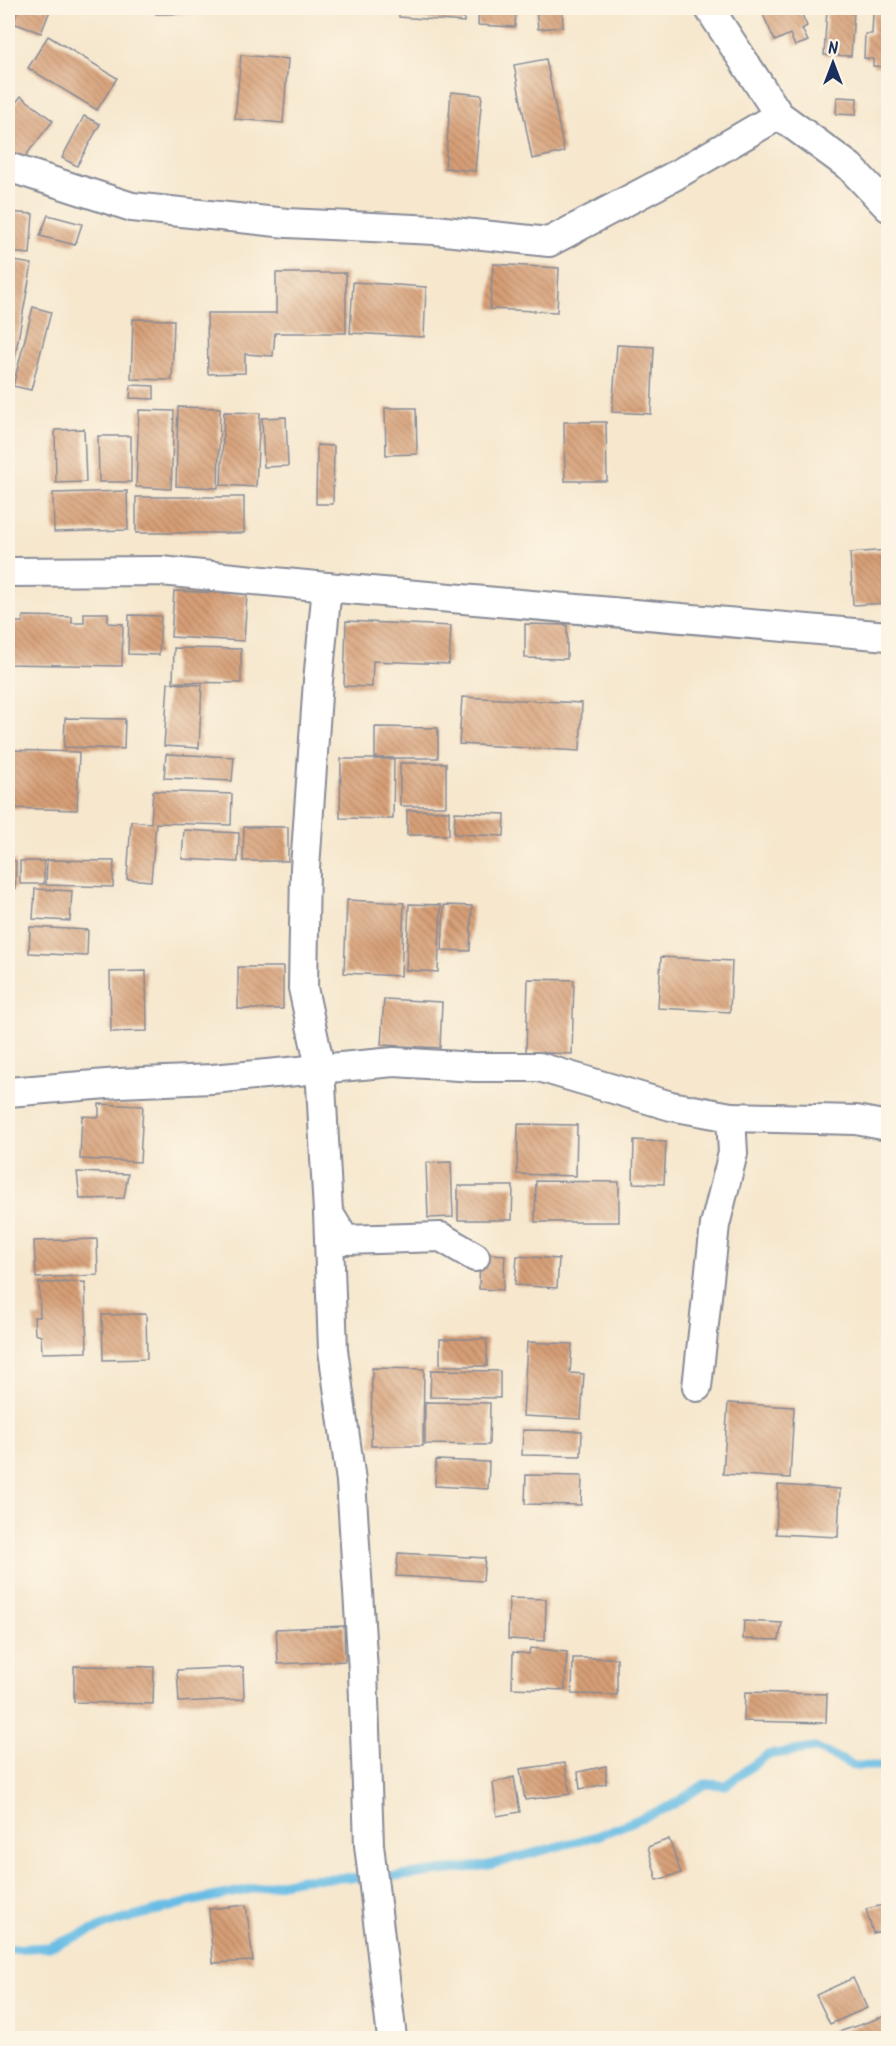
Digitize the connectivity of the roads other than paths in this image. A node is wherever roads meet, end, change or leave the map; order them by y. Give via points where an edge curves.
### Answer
1 (709, 8) edge
2 (779, 115) junction
3 (8, 167) edge
4 (888, 207) edge
5 (8, 572) edge
6 (327, 587) junction
7 (888, 636) edge
8 (320, 1067) junction
9 (8, 1092) edge
10 (731, 1117) junction
11 (888, 1126) edge
12 (328, 1212) junction
13 (476, 1257) dead end
14 (697, 1387) dead end
15 (392, 2038) edge

1 - 2 street
2 - 3 street via 549,242 132,207
2 - 4 street via 850,167
5 - 6 street via 161,571
6 - 7 street
6 - 8 street via 306,868 303,988
8 - 9 street via 212,1079
8 - 10 street via 394,1062 538,1067 671,1106
8 - 12 street
10 - 11 street via 856,1120
10 - 14 street via 733,1153 715,1225
12 - 13 street via 345,1240 441,1237
12 - 15 street via 333,1350 351,1481 370,1856

